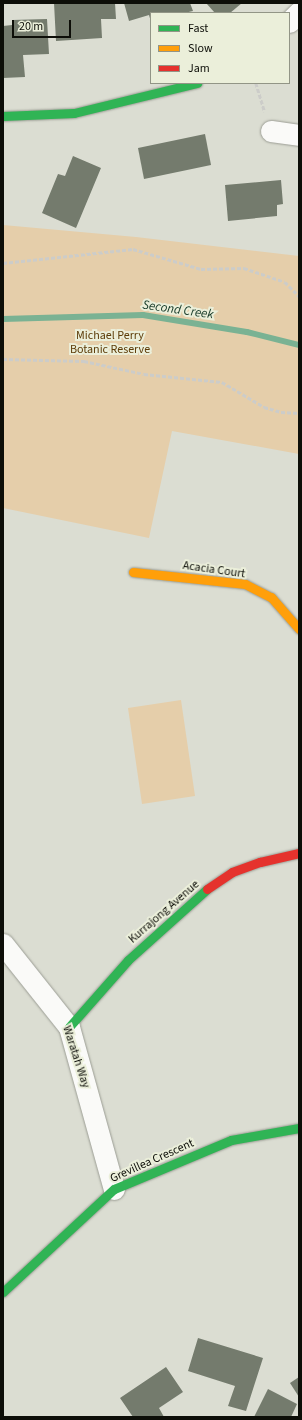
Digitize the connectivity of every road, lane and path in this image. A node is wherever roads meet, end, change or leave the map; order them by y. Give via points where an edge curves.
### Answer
1 (299, 12) edge
2 (290, 21) edge
3 (193, 84) edge
4 (256, 84) edge
5 (3, 116) edge
6 (271, 132) joint
7 (299, 135) edge
8 (3, 263) edge
9 (299, 296) edge
10 (3, 359) edge
11 (299, 414) edge
12 (133, 572) dead end
13 (299, 629) edge
14 (299, 853) edge
15 (3, 944) edge
16 (69, 1027) junction
17 (299, 1128) edge
18 (114, 1189) junction
19 (4, 1290) edge

1 - 2 street
3 - 5 street via 74,113
4 - 6 path
6 - 7 street
8 - 9 path via 133,249 201,269 244,268 285,282
10 - 11 path via 84,362 144,374 222,382 264,407
12 - 13 street, Acacia Court via 245,584 271,597
14 - 16 street, Kurrajong Avenue via 232,872 206,890 128,960
15 - 16 street, Waratah Way
16 - 18 street, Waratah Way
17 - 18 street, Grevillea Crescent via 231,1140
18 - 19 street, Grevillea Crescent

